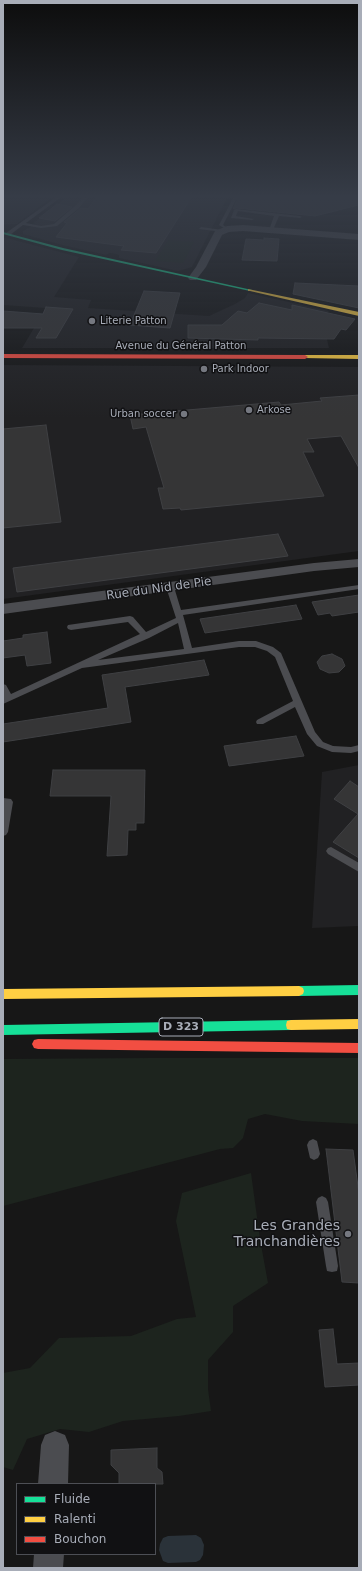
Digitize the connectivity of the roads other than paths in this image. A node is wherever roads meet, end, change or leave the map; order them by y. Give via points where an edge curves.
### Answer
1 (163, 271) edge
2 (198, 271) edge
3 (193, 278) junction
4 (359, 314) edge
5 (3, 356) edge
6 (359, 357) edge
7 (359, 559) edge
8 (359, 563) edge
9 (314, 567) junction
10 (170, 587) junction
11 (359, 587) edge
12 (3, 609) edge
13 (179, 616) junction
14 (71, 627) dead end
15 (146, 636) junction
16 (189, 651) junction
17 (83, 665) junction
18 (3, 687) edge
19 (6, 700) edge
20 (298, 702) junction
21 (260, 722) dead end
22 (359, 748) edge
23 (3, 802) edge
24 (3, 832) edge
25 (332, 851) dead end
26 (359, 868) edge
27 (359, 990) edge
28 (3, 994) edge
29 (359, 1024) edge
30 (3, 1030) edge
31 (27, 1044) dead end
32 (359, 1048) edge
33 (322, 1202) dead end
34 (332, 1266) dead end
35 (55, 1445) dead end
36 (53, 1483) edge
37 (49, 1555) edge
38 (48, 1568) edge

1 - 3 main road
2 - 3 street
3 - 4 main road
5 - 6 main road, Avenue du Général Patton
7 - 9 street, Rue du Nid de Pie
8 - 9 street, Rue du Nid de Pie
9 - 10 street, Rue du Nid de Pie
10 - 12 street, Rue du Nid de Pie
10 - 13 lane
11 - 13 lane
13 - 15 lane
13 - 16 lane
14 - 15 lane via 130,619
15 - 17 lane
16 - 17 lane
16 - 20 lane via 239,644 256,644 270,649 278,655
17 - 19 lane
18 - 19 lane
20 - 21 lane
20 - 22 lane via 310,734 320,744 351,750
23 - 24 lane via 8,802
25 - 26 lane
27 - 28 main road
29 - 30 main road, D 323
31 - 32 main road
33 - 34 lane
35 - 36 street
37 - 38 street

